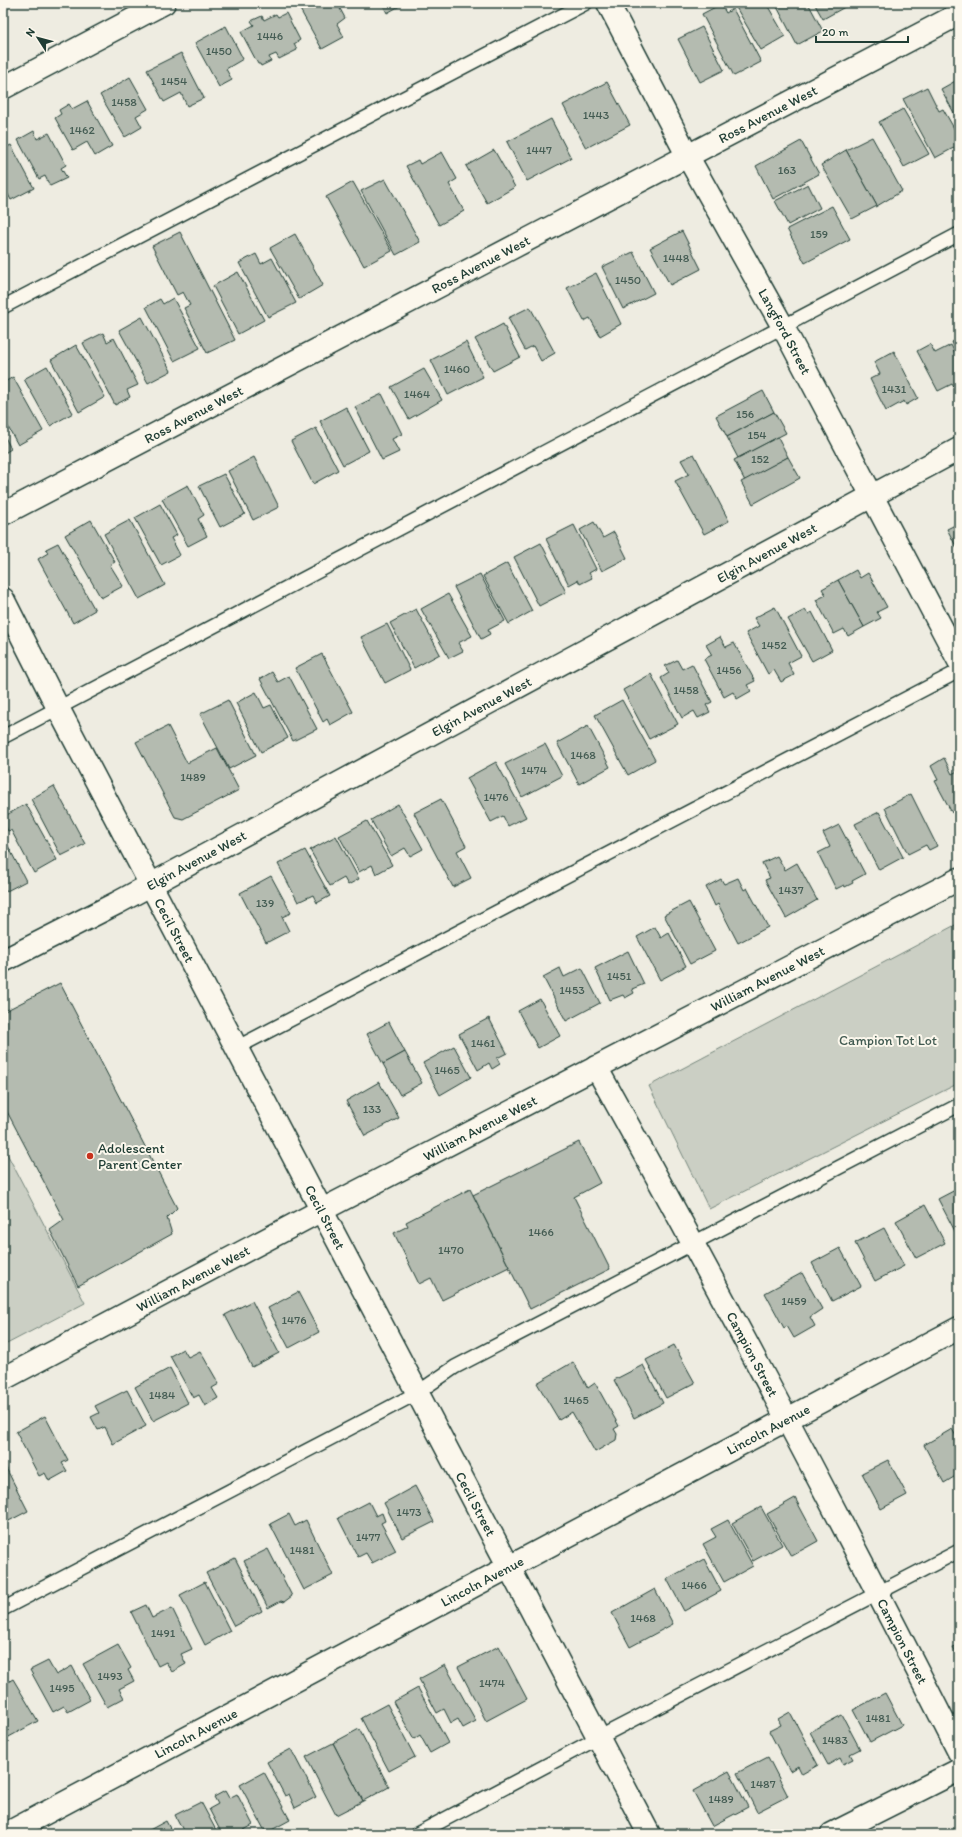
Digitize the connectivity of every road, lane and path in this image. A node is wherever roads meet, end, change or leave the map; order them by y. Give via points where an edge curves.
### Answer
1 (164, 3) edge
2 (586, 3) edge
3 (608, 3) edge
4 (959, 14) edge
5 (3, 88) edge
6 (688, 157) junction
7 (959, 234) edge
8 (3, 307) edge
9 (783, 327) junction
10 (959, 449) edge
11 (871, 496) junction
12 (3, 514) edge
13 (3, 599) edge
14 (959, 661) edge
15 (959, 671) edge
16 (58, 708) junction
17 (3, 737) edge
18 (959, 879) edge
19 (151, 884) junction
20 (3, 961) edge
21 (236, 1048) junction
22 (596, 1067) junction
23 (959, 1105) edge
24 (322, 1210) junction
25 (693, 1244) junction
26 (959, 1328) edge
27 (3, 1379) edge
28 (417, 1393) junction
29 (788, 1419) junction
30 (959, 1551) edge
31 (508, 1567) junction
32 (879, 1594) junction
33 (3, 1609) edge
34 (598, 1738) junction
35 (959, 1752) edge
36 (959, 1770) edge
37 (6, 1834) edge
38 (417, 1834) edge
39 (648, 1834) edge
40 (832, 1834) edge

1 - 5 street
2 - 8 lane
3 - 6 street, Langford Street
4 - 6 street, Ross Avenue West
6 - 9 street, Langford Street
6 - 12 street, Ross Avenue West
7 - 9 lane
9 - 11 street, Langford Street
9 - 16 lane
10 - 11 street, Elgin Avenue West
11 - 14 street, Langford Street
11 - 19 street, Elgin Avenue West
13 - 16 street, Cecil Street
15 - 21 lane
16 - 17 lane
16 - 19 street, Cecil Street
18 - 22 street, William Avenue West
19 - 20 street, Elgin Avenue West
19 - 21 street, Cecil Street
21 - 24 street, Cecil Street
22 - 24 street, William Avenue West
22 - 25 street, Campion Street
23 - 25 lane
24 - 27 street, William Avenue West
24 - 28 street, Cecil Street
25 - 28 lane via 455,1367
25 - 29 street, Campion Street
26 - 29 street, Lincoln Avenue
28 - 31 street, Cecil Street
28 - 33 lane
29 - 31 street, Lincoln Avenue
29 - 32 street, Campion Street
30 - 32 lane
31 - 34 street, Cecil Street
31 - 37 street, Lincoln Avenue
32 - 34 lane
32 - 35 street, Campion Street
34 - 38 lane
34 - 39 street, Cecil Street
36 - 40 street

